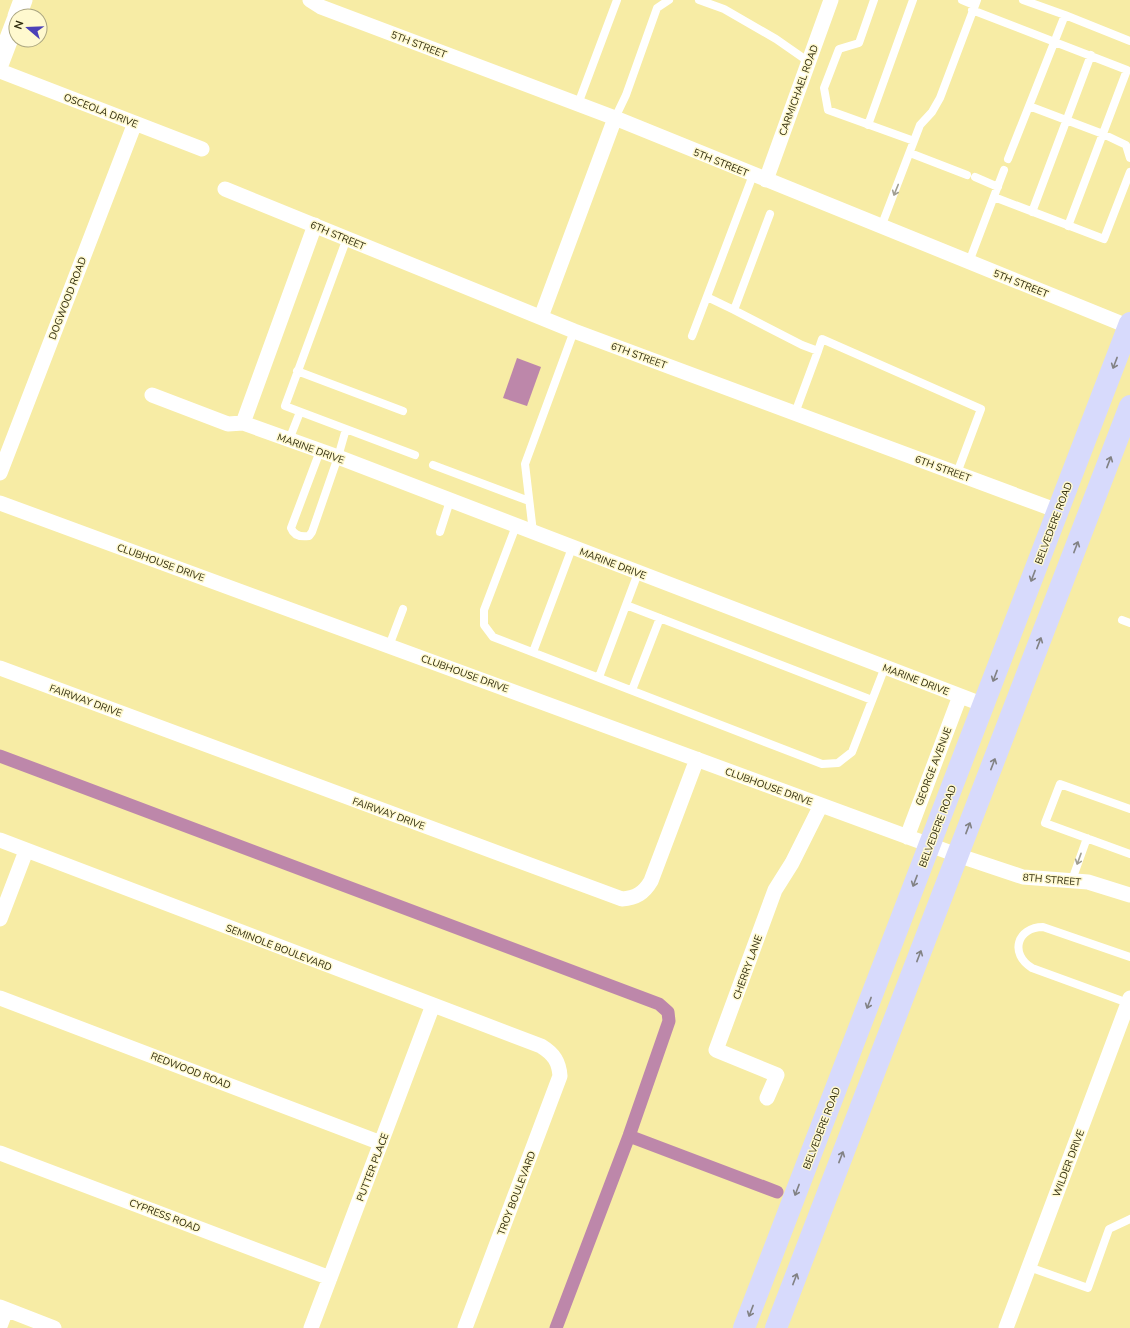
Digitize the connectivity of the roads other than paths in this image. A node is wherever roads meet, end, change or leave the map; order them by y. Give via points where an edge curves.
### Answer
1 (310, 0) edge
2 (617, 0) edge
3 (669, 0) edge
4 (699, 0) edge
5 (831, 0) edge
6 (874, 0) edge
7 (913, 0) edge
8 (962, 0) edge
9 (1023, 0) edge
10 (974, 5) edge
11 (1064, 15) junction
12 (1055, 40) junction
13 (8, 41) edge
14 (1130, 41) edge
15 (1091, 55) junction
16 (0, 62) edge
17 (809, 62) junction
18 (1129, 70) edge
19 (0, 71) edge
20 (578, 104) junction
21 (1029, 106) junction
22 (616, 118) junction
23 (1067, 120) junction
24 (135, 123) junction
25 (868, 125) junction
26 (1104, 134) junction
27 (914, 141) junction
28 (202, 149) dead end
29 (910, 153) junction
30 (1130, 158) edge
31 (1008, 159) dead end
32 (1004, 170) dead end
33 (1130, 172) edge
34 (759, 178) junction
35 (998, 187) junction
36 (225, 189) dead end
37 (994, 197) junction
38 (1032, 212) junction
39 (770, 214) dead end
40 (315, 225) junction
41 (1068, 226) junction
42 (881, 227) junction
43 (347, 238) junction
44 (969, 262) junction
45 (707, 297) junction
46 (734, 310) junction
47 (541, 317) junction
48 (1130, 326) edge
49 (574, 331) junction
50 (692, 336) dead end
51 (818, 351) junction
52 (297, 371) junction
53 (152, 395) dead end
54 (1130, 406) edge
55 (403, 411) dead end
56 (300, 412) junction
57 (795, 413) junction
58 (243, 423) junction
59 (346, 429) junction
60 (289, 440) junction
61 (320, 451) junction
62 (415, 456) dead end
63 (338, 457) junction
64 (433, 464) dead end
65 (0, 473) edge
66 (957, 473) junction
67 (450, 501) junction
68 (529, 501) junction
69 (0, 502) edge
70 (1058, 511) junction
71 (516, 526) junction
72 (440, 532) dead end
73 (533, 532) junction
74 (572, 548) junction
75 (638, 573) junction
76 (626, 605) junction
77 (403, 609) dead end
78 (660, 618) junction
79 (389, 646) junction
80 (533, 652) junction
81 (885, 667) junction
82 (0, 668) edge
83 (599, 677) junction
84 (632, 690) junction
85 (960, 696) junction
86 (872, 700) junction
87 (984, 705) junction
88 (697, 759) junction
89 (821, 805) junction
90 (1130, 809) edge
91 (907, 837) junction
92 (1087, 838) junction
93 (0, 840) edge
94 (929, 845) junction
95 (26, 851) junction
96 (1130, 854) edge
97 (957, 855) junction
98 (1072, 880) junction
99 (1130, 895) edge
100 (0, 919) edge
101 (1130, 957) edge
102 (0, 998) edge
103 (1129, 1000) edge
104 (433, 1005) junction
105 (1124, 1029) edge
106 (556, 1058) joint
107 (767, 1098) dead end
108 (381, 1143) junction
109 (0, 1153) edge
110 (1130, 1219) edge
111 (1029, 1267) junction
112 (330, 1278) junction
113 (3, 1308) edge
114 (0, 1326) edge
115 (54, 1328) edge
116 (311, 1328) edge
117 (465, 1328) edge
118 (744, 1328) edge
119 (776, 1328) edge
120 (1006, 1328) edge

1 - 20 street, 5TH STREET via 321,7
2 - 20 lane
3 - 22 lane via 657,8
4 - 17 lane via 724,9 776,39
5 - 17 street, CARMICHAEL ROAD
6 - 25 lane via 859,43 838,49 824,88 828,110
7 - 25 lane
8 - 10 lane
9 - 11 lane
10 - 12 lane
10 - 27 lane via 940,98 920,125
11 - 12 lane
11 - 14 lane
12 - 15 lane
12 - 21 lane
13 - 16 street
15 - 18 lane
15 - 23 lane
17 - 34 street, CARMICHAEL ROAD
18 - 26 lane
19 - 24 street, OSCEOLA DRIVE
20 - 22 street, 5TH STREET
21 - 23 lane
21 - 31 lane
22 - 34 street, 5TH STREET
22 - 47 street
23 - 26 lane
23 - 38 lane
24 - 28 street, OSCEOLA DRIVE
24 - 65 street, DOGWOOD ROAD
25 - 27 lane
26 - 30 lane via 1126,145
26 - 41 lane
27 - 29 lane
29 - 35 lane
29 -> 42 lane
32 - 35 lane
33 - 41 lane via 1104,239
34 - 42 street, 5TH STREET
34 - 45 lane
35 - 37 lane
36 - 40 street, 6TH STREET
37 - 38 lane
37 - 44 lane
38 - 41 lane
39 - 46 lane
40 - 43 street, 6TH STREET
40 - 58 street
42 - 44 street, 5TH STREET
43 - 47 street, 6TH STREET
43 - 52 lane
44 - 48 street, 5TH STREET
45 - 46 lane
45 - 50 lane
46 - 51 lane
47 - 49 street, 6TH STREET
48 -> 70 main road, BELVEDERE ROAD
49 - 57 street, 6TH STREET
49 - 68 lane via 525,464
51 - 57 lane
51 - 66 lane via 822,339 981,408
52 - 55 lane
52 - 56 lane via 284,406
53 - 58 street, MARINE DRIVE via 228,424
97 -> 54 main road
56 - 59 lane
56 - 60 lane
57 - 66 street, 6TH STREET
58 - 60 street, MARINE DRIVE
59 - 62 lane
59 - 63 lane
60 - 61 street, MARINE DRIVE
61 - 63 street, MARINE DRIVE
61 - 63 lane via 291,528 298,535 309,536 312,532
63 - 67 street, MARINE DRIVE
64 - 68 lane
66 - 70 street, 6TH STREET
67 - 71 street, MARINE DRIVE
67 - 72 lane
68 - 73 lane
69 - 79 street, CLUBHOUSE DRIVE
70 -> 87 main road, BELVEDERE ROAD
71 - 73 street, MARINE DRIVE
71 - 80 lane via 482,618 487,631 493,637
73 - 74 street, MARINE DRIVE
74 - 75 street, MARINE DRIVE
74 - 80 lane
75 - 76 lane
75 - 81 street, MARINE DRIVE
76 - 78 lane
76 - 83 lane
77 - 79 lane
78 - 84 lane
78 - 86 lane
79 - 88 street, CLUBHOUSE DRIVE
80 - 83 lane
81 - 85 street, MARINE DRIVE
81 - 86 lane
82 - 88 street, FAIRWAY DRIVE via 622,900 640,895 647,889
83 - 84 lane
84 - 86 lane via 830,765 846,759 852,752
85 - 87 street, MARINE DRIVE
85 - 91 street, GEORGE AVENUE
87 - 94 main road, BELVEDERE ROAD
88 - 89 street, CLUBHOUSE DRIVE
89 - 91 street, CLUBHOUSE DRIVE
89 - 107 street, CHERRY LANE via 792,863 775,890 716,1050 776,1075
90 - 92 lane via 1060,784 1045,822
91 - 94 street, CLUBHOUSE DRIVE
92 - 96 lane
92 -> 98 lane
93 - 95 street, SEMINOLE BOULEVARD
94 - 97 street, 8TH STREET
94 -> 118 main road, BELVEDERE ROAD
95 - 100 street
95 - 104 street, SEMINOLE BOULEVARD
97 - 98 street, 8TH STREET via 1022,877
119 -> 97 main road
98 - 99 street, 8TH STREET via 1088,882
101 - 103 lane via 1043,927 1030,929 1024,933 1018,945 1021,959 1032,968
102 - 108 street, REDWOOD ROAD
103 - 105 street, WILDER DRIVE
104 - 106 street, SEMINOLE BOULEVARD via 541,1046
104 - 108 street, PUTTER PLACE
105 - 111 street, WILDER DRIVE
106 - 117 street, TROY BOULEVARD via 560,1076
108 - 112 street, PUTTER PLACE
109 - 112 street, CYPRESS ROAD
110 - 111 lane via 1109,1229 1088,1288
111 - 120 street, WILDER DRIVE
112 - 116 street, PUTTER PLACE
113 - 114 street
113 - 115 street

